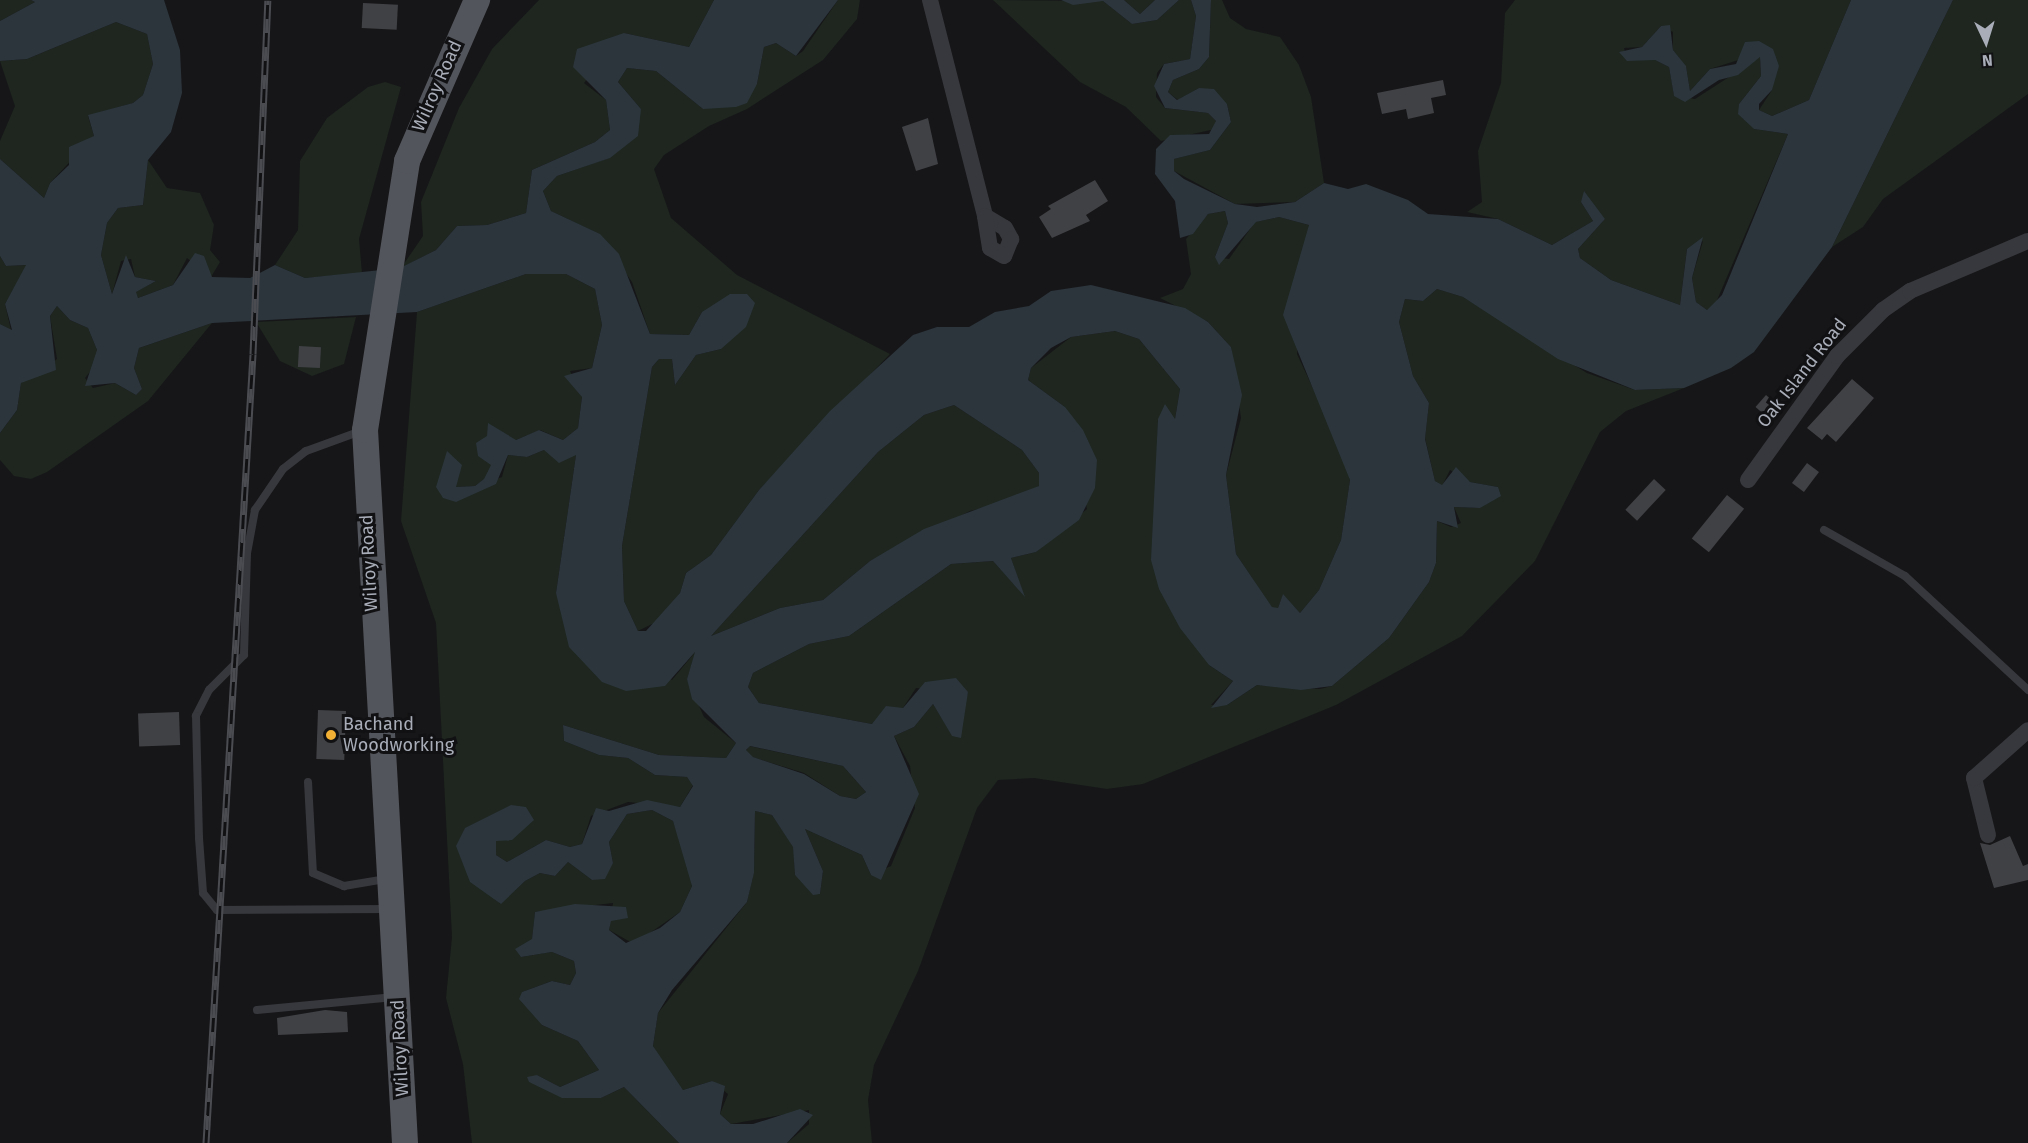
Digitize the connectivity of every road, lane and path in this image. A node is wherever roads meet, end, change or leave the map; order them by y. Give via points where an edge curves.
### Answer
1 (477, 0) edge
2 (930, 0) edge
3 (985, 216) dead end
4 (2028, 241) edge
5 (365, 430) junction
6 (1748, 480) dead end
7 (1824, 530) dead end
8 (2028, 690) edge
9 (2028, 730) edge
10 (308, 782) dead end
11 (1988, 835) dead end
12 (389, 878) junction
13 (392, 909) junction
14 (397, 997) junction
15 (257, 1010) dead end
16 (405, 1143) edge

1 - 5 main road, Wilroy Road via 421,119 389,251
2 - 3 street
4 - 6 street, Oak Island Road via 1910,291 1883,310 1837,356
5 - 12 main road, Wilroy Road
5 - 13 lane via 306,451 283,469 255,510 247,553 244,655 209,690 196,716 199,838 203,893 217,910
7 - 8 lane via 1905,576
9 - 11 street via 1974,778
10 - 12 lane via 313,873 344,886
12 - 13 main road, Wilroy Road
13 - 14 main road, Wilroy Road
14 - 15 lane
14 - 16 main road, Wilroy Road

